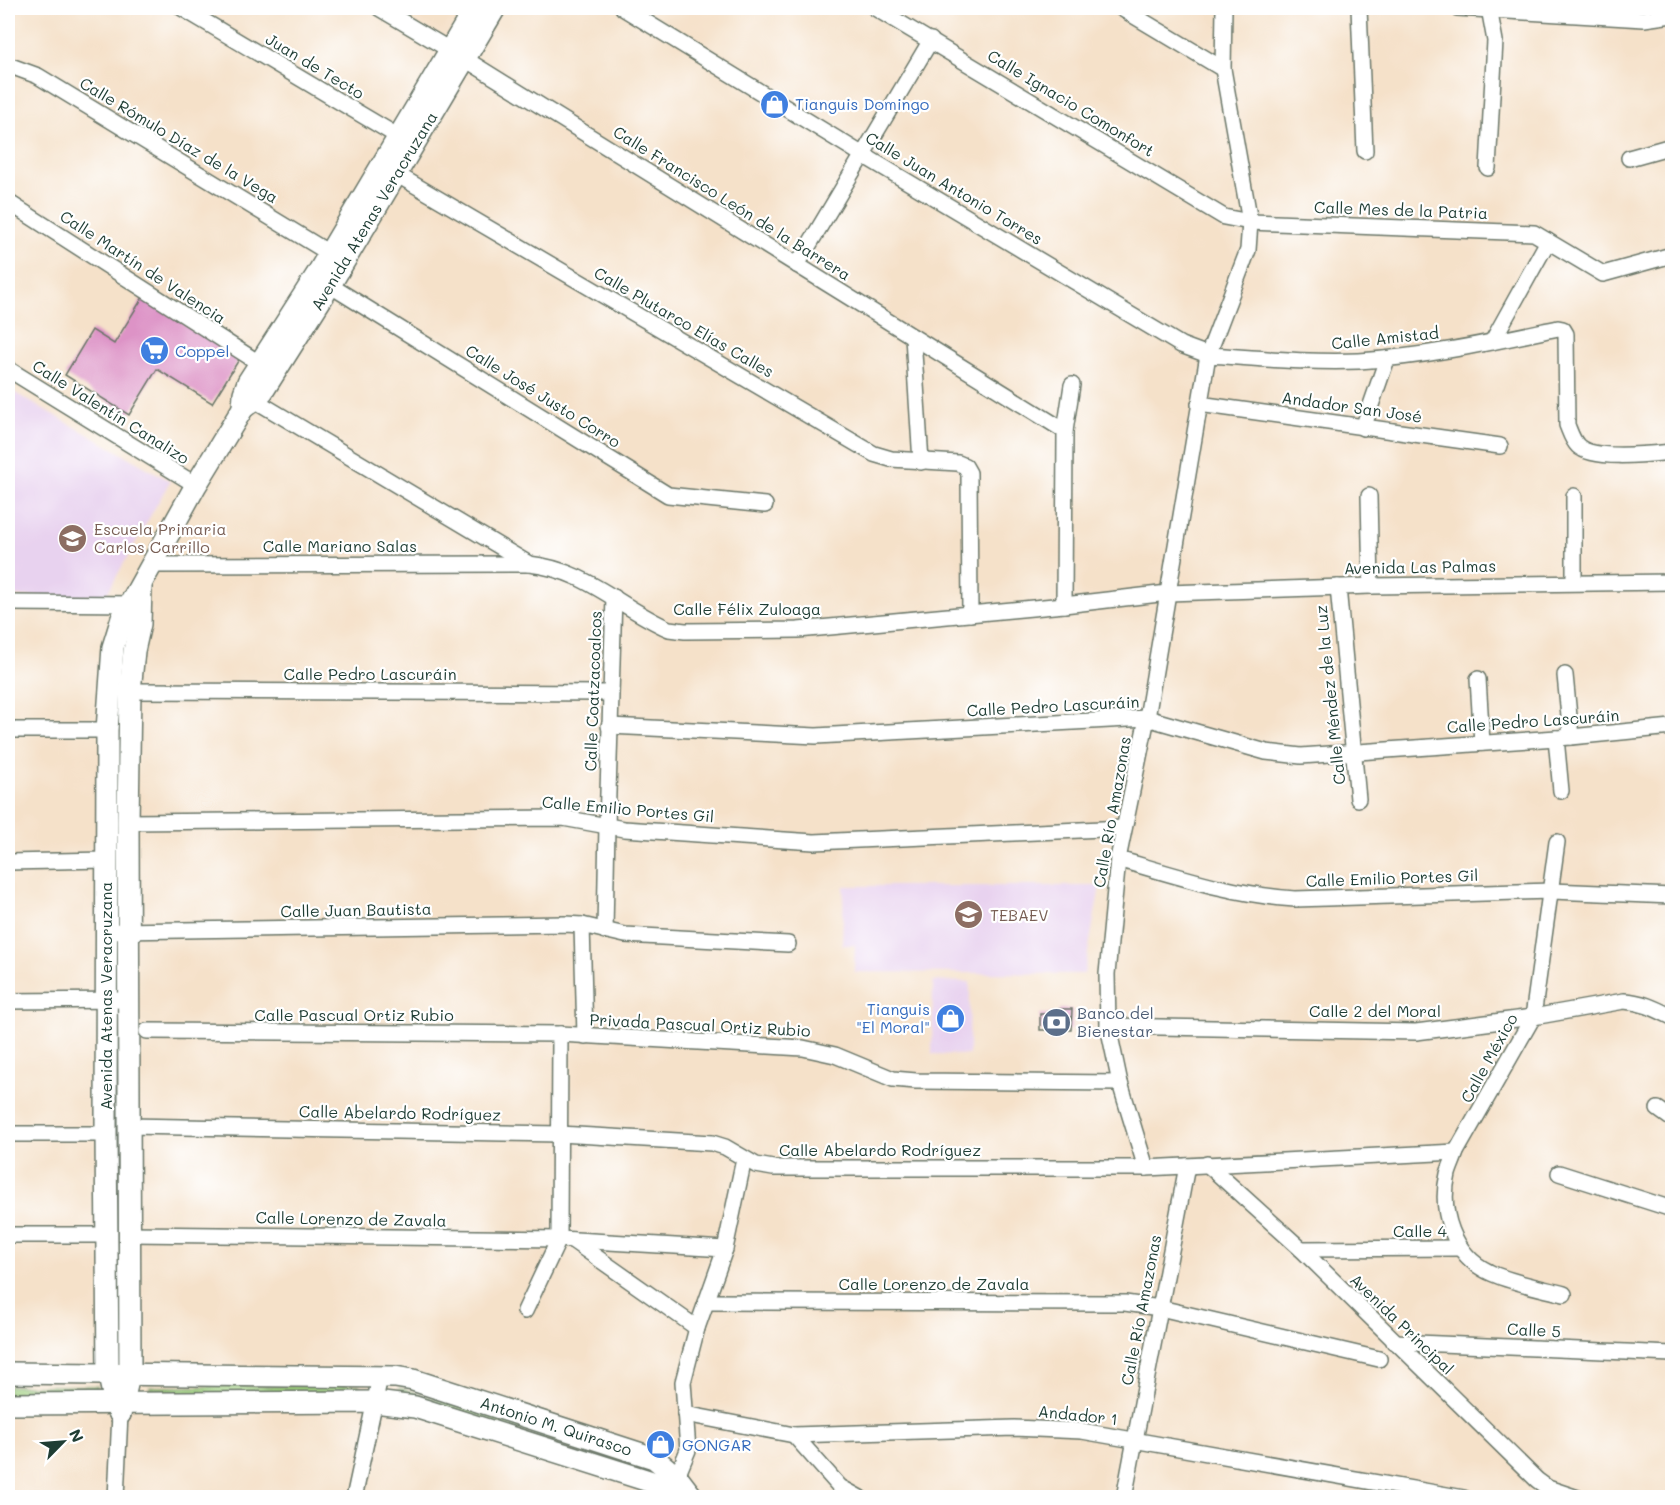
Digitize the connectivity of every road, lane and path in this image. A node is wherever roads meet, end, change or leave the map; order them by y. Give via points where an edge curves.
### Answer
1 (182, 8) edge
2 (379, 8) edge
3 (475, 8) edge
4 (495, 8) edge
5 (623, 8) edge
6 (875, 8) edge
7 (1121, 8) edge
8 (1224, 8) edge
9 (1359, 8) edge
10 (1457, 8) edge
11 (1489, 8) edge
12 (1672, 15) edge
13 (931, 40) junction
14 (458, 55) junction
15 (8, 65) edge
16 (1223, 69) junction
17 (399, 137) junction
18 (1672, 146) edge
19 (1365, 151) dead end
20 (863, 154) junction
21 (1629, 158) dead end
22 (1488, 168) dead end
23 (396, 174) junction
24 (8, 202) edge
25 (1250, 222) junction
26 (1548, 241) junction
27 (329, 253) junction
28 (1672, 255) edge
29 (797, 265) junction
30 (323, 280) junction
31 (913, 337) junction
32 (1492, 342) junction
33 (1208, 355) junction
34 (1387, 359) junction
35 (259, 363) junction
36 (8, 369) edge
37 (1072, 385) dead end
38 (247, 400) junction
39 (1199, 404) junction
40 (1363, 428) junction
41 (1065, 431) junction
42 (1500, 446) dead end
43 (1672, 452) edge
44 (921, 462) junction
45 (196, 485) junction
46 (1574, 495) dead end
47 (1369, 496) dead end
48 (765, 506) dead end
49 (529, 564) junction
50 (1574, 582) junction
51 (1672, 582) edge
52 (1371, 586) junction
53 (1338, 587) junction
54 (140, 589) junction
55 (1168, 593) junction
56 (614, 597) junction
57 (8, 603) edge
58 (1064, 605) junction
59 (970, 614) junction
60 (1565, 675) dead end
61 (1478, 679) dead end
62 (130, 691) junction
63 (610, 693) junction
64 (1147, 718) junction
65 (609, 726) junction
66 (1672, 727) edge
67 (8, 730) edge
68 (107, 730) junction
69 (1571, 737) junction
70 (1556, 738) junction
71 (1482, 743) junction
72 (1354, 751) junction
73 (1561, 791) dead end
74 (1359, 799) dead end
75 (128, 822) junction
76 (607, 825) junction
77 (1124, 828) junction
78 (1557, 842) dead end
79 (1118, 859) junction
80 (106, 860) junction
81 (8, 862) edge
82 (1552, 891) junction
83 (1672, 896) edge
84 (582, 925) junction
85 (107, 931) junction
86 (129, 931) junction
87 (605, 931) junction
88 (788, 944) dead end
89 (129, 1000) junction
90 (8, 1001) edge
91 (107, 1001) junction
92 (1533, 1017) junction
93 (1672, 1017) edge
94 (1108, 1026) junction
95 (147, 1031) dead end
96 (560, 1034) junction
97 (585, 1036) junction
98 (1120, 1083) junction
99 (1658, 1109) dead end
100 (1672, 1119) edge
101 (129, 1126) junction
102 (8, 1134) edge
103 (106, 1134) junction
104 (560, 1134) junction
105 (1456, 1152) junction
106 (744, 1159) junction
107 (1207, 1164) junction
108 (1187, 1166) junction
109 (1146, 1168) junction
110 (1559, 1173) dead end
111 (1672, 1209) edge
112 (130, 1234) junction
113 (8, 1235) edge
114 (106, 1235) junction
115 (565, 1239) junction
116 (1460, 1248) junction
117 (725, 1249) junction
118 (1301, 1249) junction
119 (1564, 1294) dead end
120 (707, 1302) junction
121 (1160, 1308) junction
122 (525, 1311) dead end
123 (697, 1328) junction
124 (1394, 1342) junction
125 (1672, 1354) edge
126 (1378, 1359) dead end
127 (8, 1372) edge
128 (108, 1372) junction
129 (130, 1372) junction
130 (380, 1377) junction
131 (375, 1402) junction
132 (8, 1404) edge
133 (120, 1407) junction
134 (685, 1414) junction
135 (794, 1435) junction
136 (1134, 1439) junction
137 (683, 1489) edge
138 (843, 1492) edge
139 (116, 1497) edge
140 (354, 1497) edge
141 (860, 1497) edge
142 (1124, 1497) edge
143 (1464, 1497) edge
144 (1578, 1497) edge

1 - 17 street, Juan de Tecto
2 - 14 street, Calle Francisco León de la Barrera
3 - 14 main road, Avenida Atenas Veracruzana
4 - 14 main road, Avenida Atenas Veracruzana
5 - 20 street, Calle Juan Antonio Torres
6 - 13 street, Calle Ignacio Comonfort
7 - 16 street
8 - 16 street, Calle Río Amazonas
9 - 19 street
10 - 11 street
11 - 12 street via 1644,19
11 - 22 street via 1495,41
13 - 20 street
13 - 25 street, Calle Ignacio Comonfort via 1224,217
14 - 17 main road, Avenida Atenas Veracruzana
14 - 23 main road, Avenida Atenas Veracruzana
14 - 29 street, Calle Francisco León de la Barrera
15 - 27 street, Calle Rómulo Díaz de la Vega via 38,76
16 - 25 street, Calle Río Amazonas
17 - 27 main road, Avenida Atenas Veracruzana
18 - 21 street
20 - 29 street
20 - 33 street, Calle Juan Antonio Torres via 1181,345
23 - 30 main road, Avenida Atenas Veracruzana
23 - 44 street, Calle Plutarco Elías Calles via 874,454
24 - 35 street, Calle Martín de Valencia
25 - 26 street, Calle Mes de la Patria via 1534,233
25 - 33 street, Calle Río Amazonas via 1248,250
26 - 28 street, Calle Mes de la Patria via 1602,274
26 - 32 street
27 - 30 main road, Avenida Atenas Veracruzana
29 - 31 street, Calle Francisco León de la Barrera
30 - 35 main road, Avenida Atenas Veracruzana
30 - 38 main road, Avenida Atenas Veracruzana via 263,391
30 - 48 street, Calle José Justo Corro via 668,495
31 - 41 street, Calle Francisco León de la Barrera
31 - 44 street
32 - 34 street, Calle Amistad
32 - 43 street, Calle Amistad via 1563,329 1567,425 1578,445 1596,453
33 - 34 street, Calle Amistad via 1326,362
33 - 39 street, Calle Río Amazonas
34 - 40 street
35 - 38 main road, Avenida Atenas Veracruzana
36 - 45 street, Calle Valentín Canalizo
37 - 41 street
38 - 45 main road, Avenida Atenas Veracruzana
38 - 49 street, Calle Félix Zuloaga
39 - 40 street, Andador San José
39 - 55 street, Calle Río Amazonas
40 - 42 street, Andador San José
41 - 58 street
44 - 59 street, Calle Plutarco Elías Calles via 958,463 969,473
45 - 54 main road, Avenida Atenas Veracruzana
46 - 50 street
47 - 52 street
49 - 54 street, Calle Mariano Salas
49 - 56 street, Calle Félix Zuloaga via 567,572
50 - 51 street, Avenida Las Palmas
50 - 52 street, Avenida Las Palmas
52 - 53 street, Avenida Las Palmas
53 - 55 street, Avenida Las Palmas
53 - 72 street, Calle Méndez de la Luz
54 - 57 street, Calle Mariano Salas
54 - 62 main road, Avenida Atenas Veracruzana via 140,624
54 - 68 main road, Avenida Atenas Veracruzana via 122,618 113,647
55 - 58 street, Calle Félix Zuloaga
55 - 64 street, Calle Río Amazonas
56 - 59 street, Calle Félix Zuloaga via 655,623 685,631 798,630
56 - 63 street, Calle Coatzacoalcos
58 - 59 street, Calle Félix Zuloaga
60 - 69 street
61 - 71 street
62 - 63 street, Calle Pedro Lascuráin
62 - 75 main road, Avenida Atenas Veracruzana
63 - 65 street, Calle Coatzacoalcos
64 - 65 street, Calle Pedro Lascuráin via 816,736
64 - 72 street, Calle Pedro Lascuráin via 1283,755
64 - 77 street, Calle Río Amazonas
65 - 76 street, Calle Coatzacoalcos
66 - 69 street, Calle Pedro Lascuráin
67 - 68 street
68 - 80 main road, Avenida Atenas Veracruzana
69 - 70 street, Calle Pedro Lascuráin
70 - 71 street, Calle Pedro Lascuráin
70 - 73 street
71 - 72 street, Calle Pedro Lascuráin
72 - 74 street, Calle Méndez de la Luz
75 - 76 street, Calle Emilio Portes Gil via 562,818
75 - 86 main road, Avenida Atenas Veracruzana
76 - 77 street, Calle Emilio Portes Gil via 814,842
76 - 87 street, Calle Coatzacoalcos
77 - 79 street, Calle Río Amazonas
78 - 82 street, Calle México
79 - 82 street, Calle Emilio Portes Gil via 1260,897
79 - 94 street, Calle Río Amazonas via 1107,974
80 - 81 street
80 - 85 main road, Avenida Atenas Veracruzana
82 - 83 street, Calle Emilio Portes Gil
82 - 92 street, Calle México
84 - 86 street, Calle Juan Bautista
84 - 87 street, Calle Juan Bautista
84 - 97 street
85 - 86 street, Calle Juan Bautista
85 - 91 main road, Avenida Atenas Veracruzana
86 - 89 main road, Avenida Atenas Veracruzana
87 - 88 street, Calle Juan Bautista
89 - 91 street
89 - 101 main road, Avenida Atenas Veracruzana
90 - 91 street
91 - 103 main road, Avenida Atenas Veracruzana
92 - 93 street, Calle 2 del Moral via 1624,1001 1652,1006
92 - 94 street, Calle 2 del Moral via 1416,1032
92 - 105 street, Calle México
94 - 98 street, Calle Río Amazonas
95 - 96 street, Calle Pascual Ortiz Rubio
96 - 97 street, Privada Pascual Ortiz Rubio
96 - 104 street
97 - 98 street, Privada Pascual Ortiz Rubio via 803,1048 835,1055 892,1079
98 - 109 street, Calle Río Amazonas
99 - 100 street
101 - 104 street, Calle Abelardo Rodríguez
101 - 112 main road, Avenida Atenas Veracruzana
102 - 103 street
103 - 114 main road, Avenida Atenas Veracruzana
104 - 106 street, Calle Abelardo Rodríguez via 712,1143
104 - 115 street
105 - 107 street, Calle Abelardo Rodríguez
105 - 116 street, Calle México via 1448,1174 1446,1199 1448,1221
106 - 109 street, Calle Abelardo Rodríguez via 773,1168
106 - 117 street
107 - 108 street, Calle Abelardo Rodríguez
107 - 118 street, Avenida Principal
108 - 109 street, Calle Abelardo Rodríguez
108 - 121 street, Calle Río Amazonas
110 - 111 street
112 - 115 street, Calle Lorenzo de Zavala
112 - 129 main road, Avenida Atenas Veracruzana
113 - 114 street
114 - 128 main road, Avenida Atenas Veracruzana
115 - 117 street, Calle Lorenzo de Zavala
115 - 122 street
115 - 123 street
116 - 118 street, Calle 4
116 - 119 street, Calle 4 via 1490,1272
117 - 120 street
118 - 124 street, Avenida Principal
120 - 121 street, Calle Lorenzo de Zavala via 1125,1303
120 - 123 street
121 - 126 street, Calle Lorenzo de Zavala
121 - 136 street, Calle Río Amazonas
123 - 134 street via 682,1382
124 - 125 street, Calle 5
124 - 144 street, Avenida Principal via 1538,1480 1548,1488
127 - 128 main road, Antonio M. Quirasco
128 - 129 main road, Antonio M. Quirasco
128 - 133 main road, Avenida Atenas Veracruzana
129 - 130 main road, Antonio M. Quirasco
129 - 133 main road, Avenida Atenas Veracruzana
130 - 131 street
130 - 137 main road, Antonio M. Quirasco via 413,1380 654,1458
131 - 133 main road, Antonio M. Quirasco
131 - 137 main road, Antonio M. Quirasco via 415,1407
131 - 140 street
132 - 133 main road, Antonio M. Quirasco
133 - 139 street, Avenida Atenas Veracruzana
134 - 135 street, Andador 1
134 - 137 street via 688,1450
135 - 136 street, Andador 1 via 1014,1428 1082,1431
135 - 138 street
136 - 142 street, Calle Río Amazonas
136 - 143 street, Andador 1
138 - 141 street

